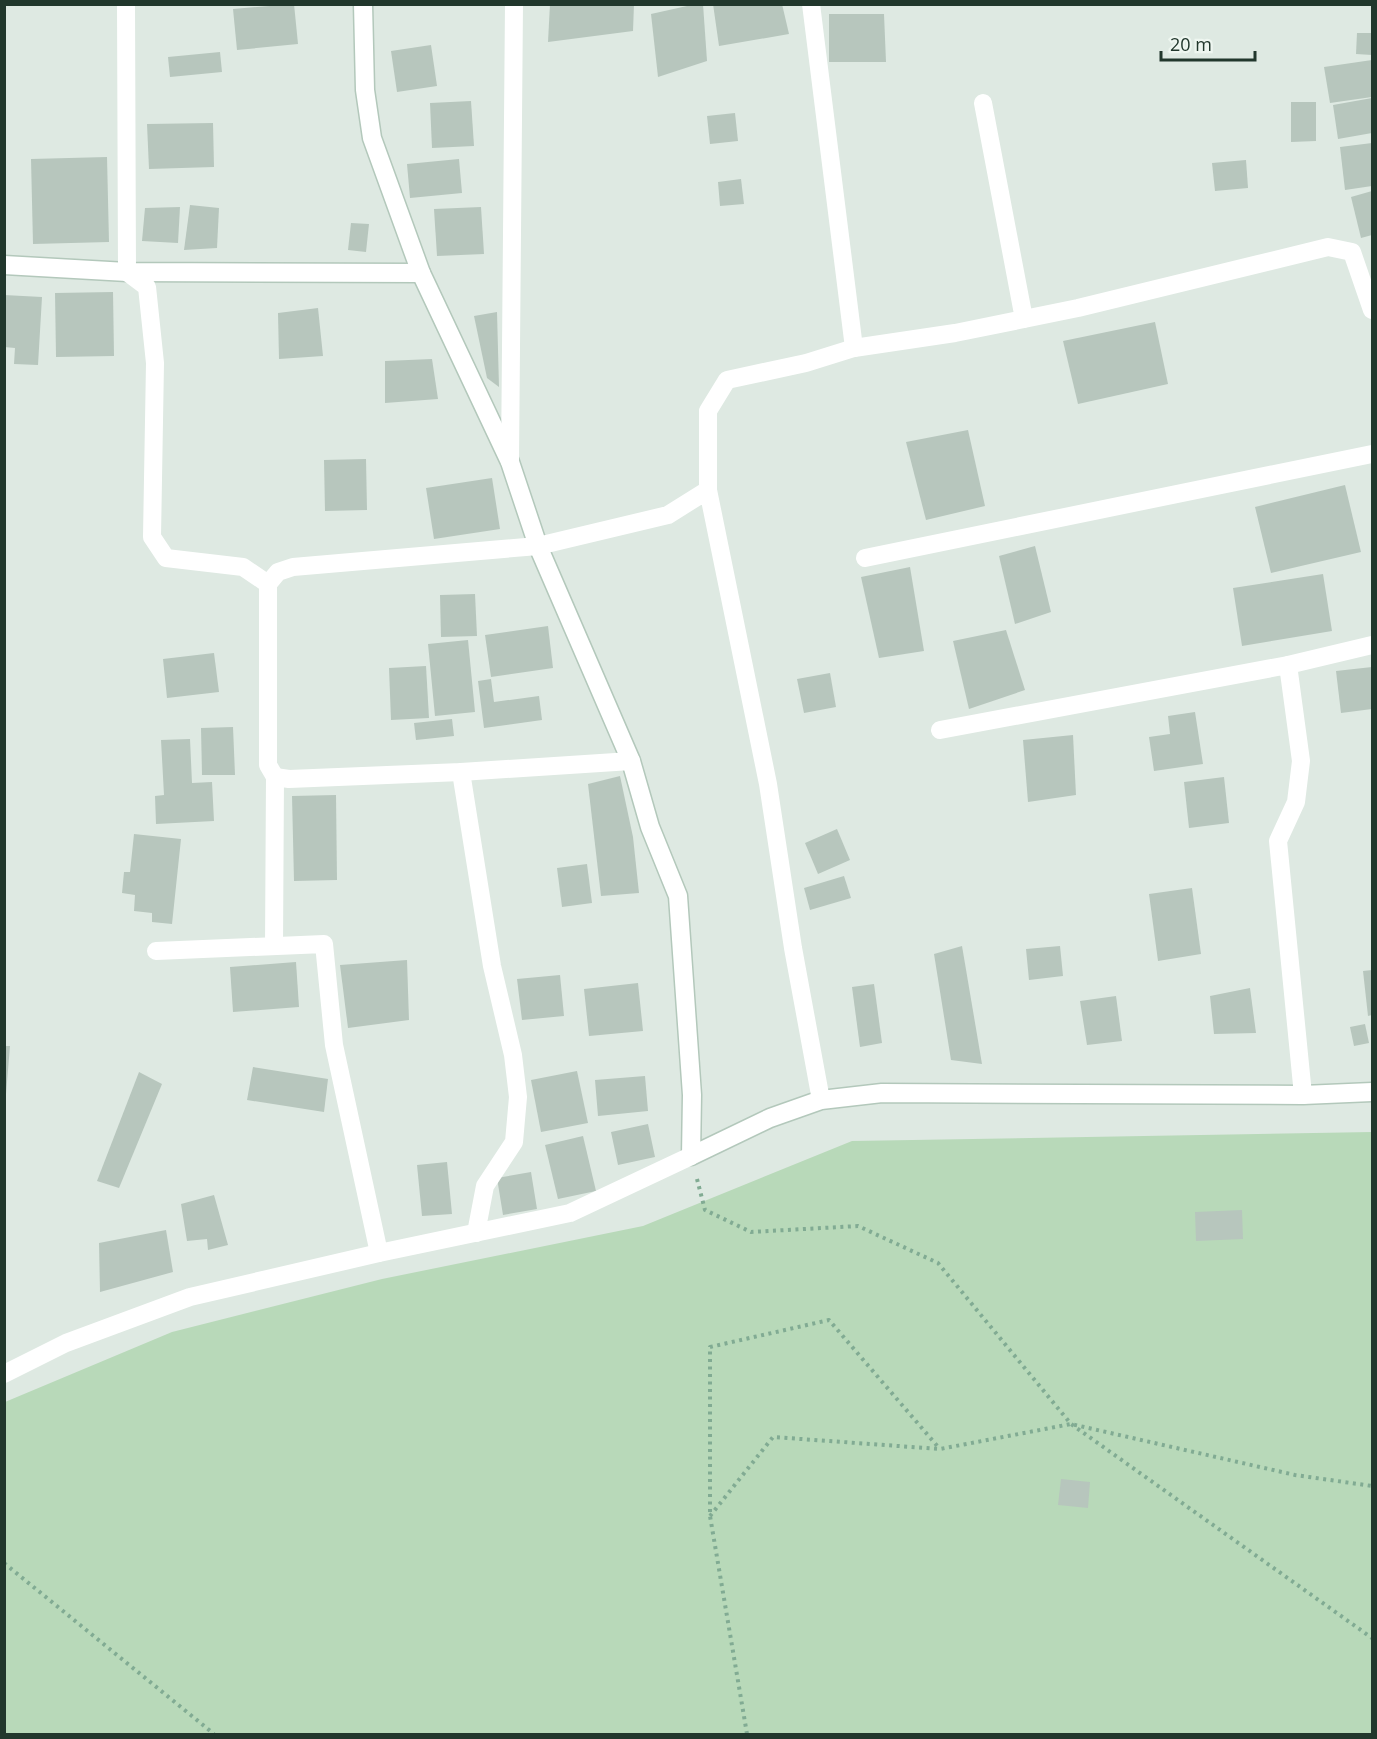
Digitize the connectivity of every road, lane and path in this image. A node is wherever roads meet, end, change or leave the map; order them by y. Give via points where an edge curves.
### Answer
1 (126, 4) edge
2 (363, 4) edge
3 (514, 4) edge
4 (811, 4) edge
5 (983, 103) dead end
6 (4, 265) edge
7 (127, 272) junction
8 (421, 273) junction
9 (1372, 310) edge
10 (1024, 319) junction
11 (854, 348) junction
12 (1372, 454) edge
13 (510, 462) junction
14 (708, 490) junction
15 (538, 546) junction
16 (865, 558) dead end
17 (268, 584) junction
18 (1372, 645) edge
19 (1288, 665) junction
20 (940, 730) dead end
21 (631, 762) junction
22 (461, 772) junction
23 (275, 777) junction
24 (273, 946) junction
25 (156, 951) dead end
26 (1372, 1092) edge
27 (1303, 1095) junction
28 (821, 1100) junction
29 (691, 1156) junction
30 (476, 1233) junction
31 (379, 1253) junction
32 (4, 1374) edge
33 (1071, 1424) junction
34 (939, 1449) junction
35 (1372, 1486) edge
36 (710, 1516) junction
37 (4, 1563) edge
38 (1372, 1638) edge
39 (214, 1734) edge
40 (747, 1734) edge

1 - 7 street
2 - 8 street via 365,90 372,138
3 - 13 street
4 - 11 street
5 - 10 street
6 - 7 street
7 - 8 street
7 - 17 street via 147,287 155,363 152,537 165,558 243,567
8 - 13 street
9 - 10 street via 1352,252 1328,247
10 - 11 street
11 - 14 street via 807,363 727,380 708,411
12 - 16 street
13 - 15 street
14 - 15 street via 668,514
14 - 28 street via 768,784
15 - 17 street via 293,567 278,572
15 - 21 street
17 - 23 street via 268,765
18 - 19 street
19 - 20 street
19 - 27 street via 1301,761 1296,802 1278,841
21 - 22 street
21 - 29 street via 650,827 678,896 692,1095
22 - 23 street
22 - 30 street via 518,1097 514,1142 484,1186
23 - 24 street
24 - 25 street
24 - 31 street via 324,944 334,1046
26 - 27 street
27 - 28 street via 882,1093
28 - 29 street via 770,1118
29 - 30 street via 570,1213
29 - 33 path via 705,1210 751,1232 858,1226 938,1263
30 - 31 street
31 - 32 street via 190,1298 66,1343
33 - 34 path
33 - 35 path via 1295,1475
33 - 38 path
34 - 36 path via 773,1437
34 - 36 path via 829,1320 710,1347
36 - 40 path
37 - 39 path

